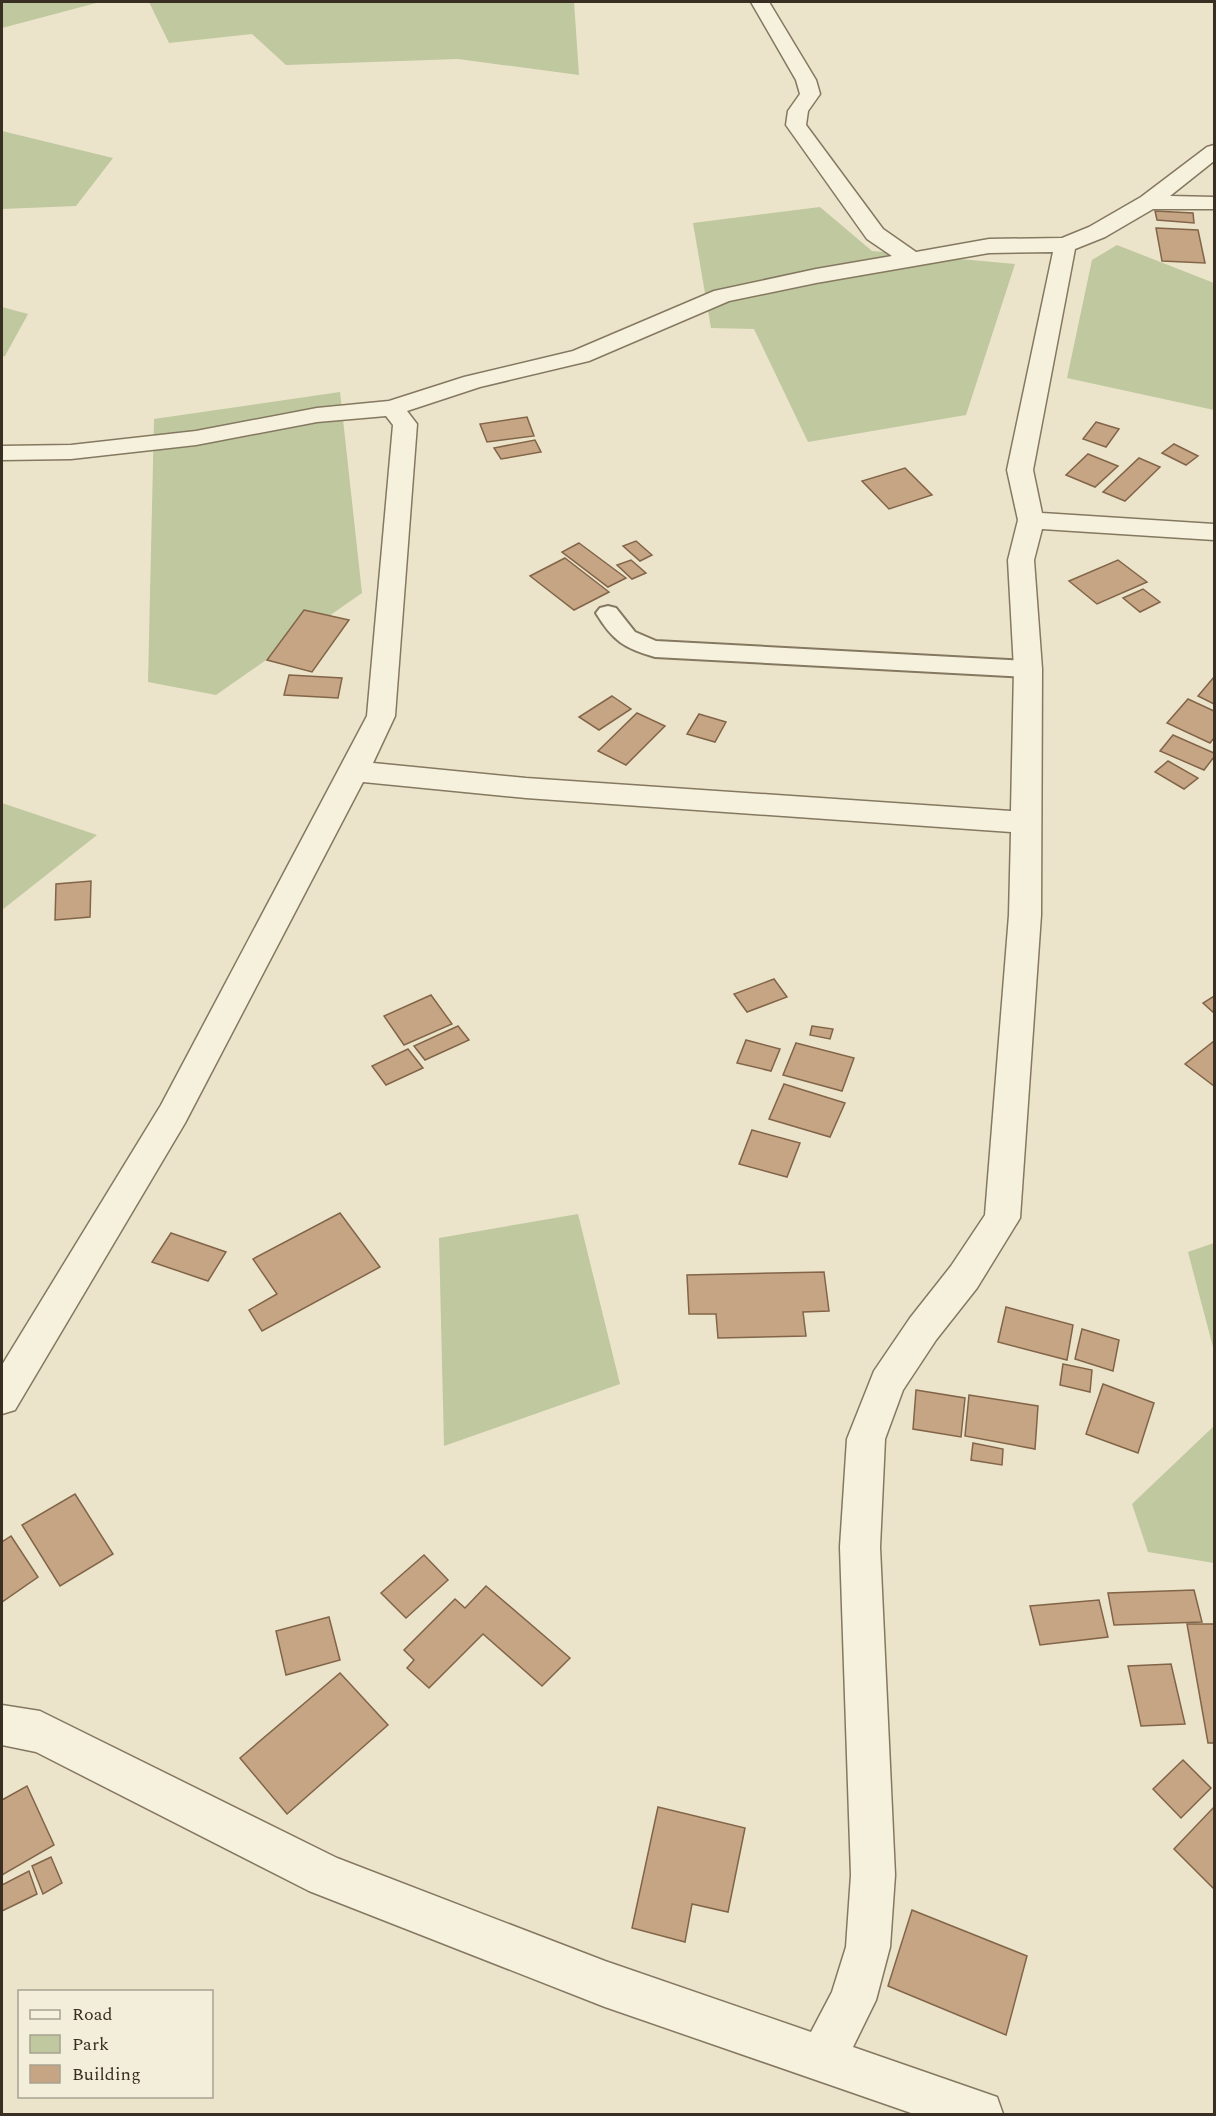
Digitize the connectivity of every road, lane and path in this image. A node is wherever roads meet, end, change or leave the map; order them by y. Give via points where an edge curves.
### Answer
1 (760, 2) edge
2 (1215, 151) edge
3 (1149, 202) junction
4 (1215, 203) edge
5 (1065, 244) junction
6 (911, 259) junction
7 (392, 408) junction
8 (2, 453) edge
9 (1031, 520) junction
10 (1215, 532) edge
11 (608, 613) dead end
12 (1028, 669) junction
13 (354, 771) junction
14 (1026, 823) junction
15 (2, 1398) edge
16 (2, 1725) edge
17 (822, 2060) junction
18 (980, 2115) edge

1 - 6 street via 806,80 810,94 798,111 796,125 875,234
2 - 3 street
3 - 4 street
3 - 5 street via 1097,232
5 - 6 street via 989,246
5 - 9 street via 1020,470
6 - 7 street via 722,296 581,356 472,382
7 - 8 street via 317,414 196,438 71,452
7 - 13 street via 405,424 381,716
9 - 10 street
9 - 12 street via 1021,560
11 - 12 lane via 625,638 655,649
12 - 14 street
13 - 14 street via 526,788
13 - 15 street via 173,1114
14 - 17 street via 1025,915 1002,1218 887,1383 866,1438 860,1547 873,1875 868,1947 853,2000
16 - 17 street via 40,1732 325,1875 605,1984
17 - 18 street

